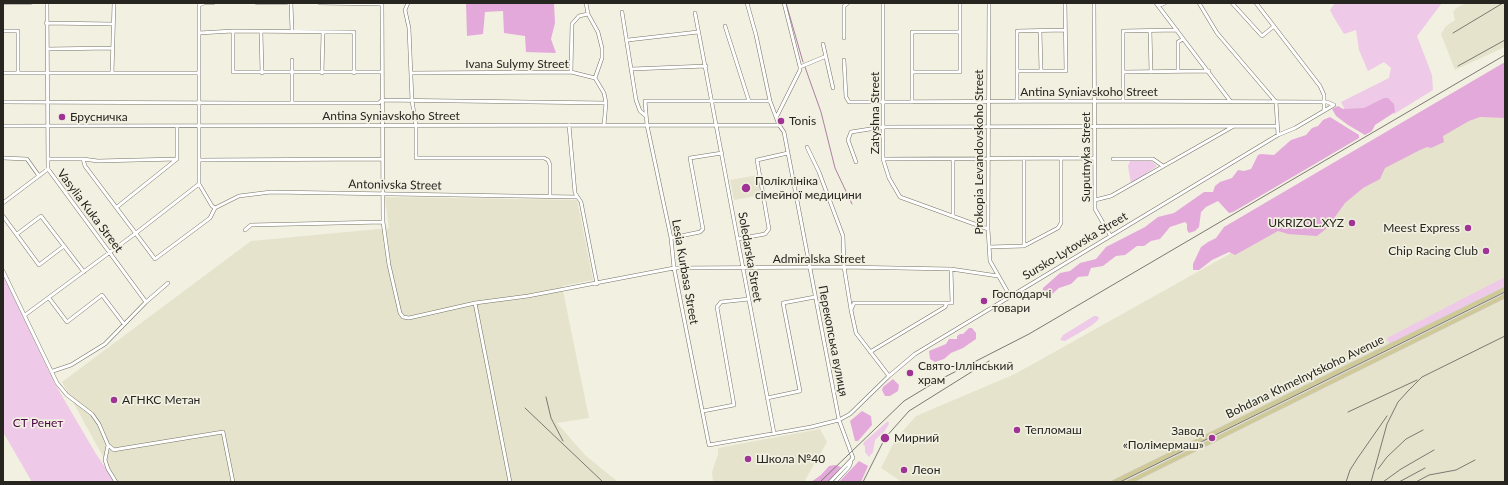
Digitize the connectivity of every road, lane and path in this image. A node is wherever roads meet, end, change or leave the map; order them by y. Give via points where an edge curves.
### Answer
1 (3, 3) edge
2 (30, 3) edge
3 (47, 3) edge
4 (114, 3) edge
5 (204, 3) edge
6 (207, 3) edge
7 (213, 3) edge
8 (257, 3) edge
9 (276, 3) edge
10 (286, 3) edge
11 (292, 3) edge
12 (320, 3) edge
13 (343, 3) edge
14 (382, 3) edge
15 (408, 3) edge
16 (586, 3) edge
17 (747, 3) edge
18 (784, 3) edge
19 (848, 3) edge
20 (883, 3) edge
21 (960, 3) edge
22 (989, 3) edge
23 (1065, 3) edge
24 (1094, 3) edge
25 (1165, 3) edge
26 (1199, 3) edge
27 (1232, 3) edge
28 (1256, 3) edge
29 (1157, 4) edge
30 (622, 12) dead end
31 (695, 13) dead end
32 (588, 14) junction
33 (46, 23) junction
34 (113, 24) junction
35 (725, 26) dead end
36 (1273, 27) junction
37 (1065, 30) junction
38 (1150, 30) junction
39 (1177, 30) junction
40 (3, 31) edge
41 (232, 31) junction
42 (292, 31) junction
43 (1040, 31) junction
44 (261, 32) junction
45 (323, 32) junction
46 (698, 32) junction
47 (960, 32) junction
48 (199, 33) junction
49 (844, 38) dead end
50 (1183, 39) junction
51 (628, 40) junction
52 (823, 44) dead end
53 (112, 48) junction
54 (47, 49) junction
55 (824, 57) junction
56 (292, 60) dead end
57 (844, 60) dead end
58 (706, 66) junction
59 (800, 67) junction
60 (632, 69) junction
61 (1017, 71) junction
62 (1041, 71) junction
63 (1209, 71) junction
64 (322, 72) junction
65 (381, 72) junction
66 (571, 72) junction
67 (912, 72) junction
68 (1123, 72) junction
69 (1151, 72) junction
70 (1178, 72) junction
71 (3, 73) edge
72 (18, 73) junction
73 (46, 73) junction
74 (112, 73) junction
75 (199, 73) junction
76 (262, 73) junction
77 (292, 73) junction
78 (354, 73) junction
79 (411, 73) junction
80 (595, 78) junction
81 (833, 88) dead end
82 (382, 100) junction
83 (412, 101) junction
84 (713, 101) junction
85 (749, 101) junction
86 (770, 101) junction
87 (1017, 101) junction
88 (1095, 101) junction
89 (1123, 101) junction
90 (3, 102) edge
91 (47, 102) junction
92 (292, 102) junction
93 (884, 102) junction
94 (912, 102) junction
95 (988, 102) junction
96 (1231, 102) junction
97 (1276, 102) junction
98 (200, 103) junction
99 (606, 103) junction
100 (1324, 103) junction
101 (1334, 104) joint
102 (1324, 110) junction
103 (646, 116) junction
104 (776, 116) junction
105 (717, 124) junction
106 (47, 125) junction
107 (416, 125) junction
108 (569, 125) junction
109 (604, 125) junction
110 (647, 125) junction
111 (779, 125) junction
112 (989, 125) junction
113 (3, 126) edge
114 (177, 126) junction
115 (199, 126) junction
116 (382, 126) junction
117 (1094, 126) junction
118 (1234, 126) junction
119 (1277, 126) junction
120 (883, 127) junction
121 (1278, 135) junction
122 (807, 147) dead end
123 (722, 153) junction
124 (788, 153) junction
125 (3, 158) edge
126 (1061, 158) junction
127 (1094, 158) junction
128 (48, 159) junction
129 (83, 159) junction
130 (177, 159) junction
131 (382, 159) junction
132 (883, 159) junction
133 (953, 159) junction
134 (989, 159) junction
135 (1024, 159) junction
136 (1113, 159) dead end
137 (200, 160) junction
138 (856, 162) dead end
139 (1162, 166) junction
140 (48, 169) junction
141 (39, 176) junction
142 (198, 184) junction
143 (382, 195) junction
144 (550, 196) junction
145 (577, 197) junction
146 (1095, 200) junction
147 (3, 203) edge
148 (116, 207) junction
149 (215, 208) junction
150 (3, 216) edge
151 (953, 216) junction
152 (383, 222) junction
153 (988, 229) junction
154 (245, 230) dead end
155 (17, 234) junction
156 (136, 234) junction
157 (1110, 235) junction
158 (671, 238) junction
159 (738, 239) junction
160 (64, 246) junction
161 (989, 246) junction
162 (1024, 246) junction
163 (110, 253) junction
164 (844, 267) junction
165 (674, 268) junction
166 (743, 268) junction
167 (810, 268) junction
168 (952, 269) junction
169 (3, 271) edge
170 (84, 272) junction
171 (998, 276) junction
172 (168, 283) dead end
173 (597, 284) junction
174 (1505, 289) edge
175 (1010, 296) junction
176 (1505, 296) edge
177 (815, 297) junction
178 (49, 298) junction
179 (749, 298) junction
180 (146, 302) junction
181 (947, 303) junction
182 (475, 304) junction
183 (851, 310) junction
184 (25, 315) junction
185 (124, 324) junction
186 (870, 352) junction
187 (53, 371) junction
188 (889, 376) junction
189 (767, 398) junction
190 (703, 412) junction
191 (838, 420) junction
192 (774, 433) junction
193 (108, 445) junction
194 (853, 458) junction
195 (116, 482) edge
196 (233, 482) edge
197 (510, 482) edge
198 (830, 482) edge
199 (834, 482) edge
200 (1114, 482) edge
201 (1129, 482) edge

1 - 2 street
3 - 33 street, Vasylia Kuka Street
4 - 34 street
5 - 48 street via 199,5
6 - 7 street
8 - 9 street
9 - 10 street
11 - 42 street
12 - 13 street
13 - 14 street
14 - 65 street
15 - 79 street via 405,10 409,28
16 - 32 street
17 - 86 street
18 - 59 street
19 - 49 street via 844,6
20 - 93 street, Zatyshna Street
21 - 47 street
22 - 95 street, Prokopia Levandovskoho Street
23 - 37 street
24 - 88 street, Suputnyka Street
25 - 29 street
26 - 97 street via 1217,33
27 - 36 street via 1262,36
28 - 36 street
29 - 39 street
30 - 51 street
31 - 46 street, Soledarska Street
32 - 66 street via 579,16 572,24
32 - 80 street via 598,32 602,48 602,58
33 - 34 street
33 - 54 street, Vasylia Kuka Street
34 - 53 street
35 - 85 street
36 - 100 street via 1318,82 1324,95
37 - 43 street
37 - 62 street via 1066,71
38 - 39 street
38 - 68 street via 1123,31
38 - 69 street
39 - 50 street
40 - 72 street via 18,31
41 - 44 street
41 - 48 street
41 - 76 street via 233,72
42 - 44 street
42 - 45 street
43 - 61 street via 1017,31
43 - 62 street
44 - 76 street
45 - 64 street
45 - 78 street via 354,32
46 - 51 street
46 - 58 street, Soledarska Street
47 - 67 street via 912,32
47 - 67 street via 960,72
48 - 75 street
50 - 63 street
50 - 70 street via 1178,42
51 - 60 street
52 - 55 street
53 - 54 street
53 - 74 street
54 - 73 street, Vasylia Kuka Street
55 - 59 street
55 - 81 street
56 - 77 street
57 - 93 street, Antina Syniavskoho Street via 846,97 849,102
58 - 60 street
58 - 84 street, Soledarska Street
59 - 104 street
60 - 103 street via 636,100 640,111
61 - 62 street
61 - 87 street
63 - 70 street
63 - 96 street
64 - 77 street
64 - 78 street
65 - 78 street
65 - 82 street
66 - 79 street, Ivana Sulymy Street
66 - 80 street, Ivana Sulymy Street
67 - 94 street
68 - 69 street
68 - 89 street
69 - 70 street
71 - 72 street
72 - 73 street
73 - 74 street
73 - 91 street, Vasylia Kuka Street
74 - 75 street
75 - 98 street
76 - 77 street
77 - 92 street
79 - 83 street
80 - 99 street via 604,93
82 - 83 street, Antina Syniavskoho Street
82 - 92 street, Antina Syniavskoho Street
82 - 116 street
83 - 99 street, Antina Syniavskoho Street
83 - 107 street
84 - 85 street
84 - 103 street, Lesia Kurbasa Street via 645,101
84 - 105 street, Soledarska Street
85 - 86 street
86 - 104 street, Перекопська вулиця
87 - 88 street, Antina Syniavskoho Street
87 - 95 street, Antina Syniavskoho Street
88 - 89 street, Antina Syniavskoho Street
88 - 117 street, Suputnyka Street
89 - 96 street, Antina Syniavskoho Street
90 - 91 street, Antina Syniavskoho Street
91 - 98 street, Antina Syniavskoho Street
91 - 106 street, Vasylia Kuka Street
92 - 98 street, Antina Syniavskoho Street
93 - 94 street, Antina Syniavskoho Street
93 - 120 street, Zatyshna Street
94 - 95 street, Antina Syniavskoho Street
95 - 112 street, Prokopia Levandovskoho Street
96 - 97 street, Antina Syniavskoho Street
97 - 100 street, Antina Syniavskoho Street
97 - 119 street
98 - 115 street
99 - 109 street
100 - 101 street, Antina Syniavskoho Street
100 - 102 street
101 - 102 street, Sursko-Lytovska Street
102 - 121 street, Sursko-Lytovska Street
103 - 110 street, Lesia Kurbasa Street
104 - 111 street, Перекопська вулиця
105 - 110 street, Antina Syniavskoho Street
105 - 111 street, Antina Syniavskoho Street
105 - 123 street, Soledarska Street
106 - 113 street, Antina Syniavskoho Street
106 - 114 street, Antina Syniavskoho Street
106 - 128 street, Vasylia Kuka Street
107 - 108 street, Antina Syniavskoho Street
107 - 116 street, Antina Syniavskoho Street
107 - 144 street via 416,158 547,159 550,165
108 - 109 street, Antina Syniavskoho Street
108 - 145 street
109 - 110 street, Antina Syniavskoho Street
110 - 158 street, Lesia Kurbasa Street
111 - 124 street, Перекопська вулиця via 784,132
112 - 117 street
112 - 120 street
112 - 134 street, Prokopia Levandovskoho Street
114 - 115 street, Antina Syniavskoho Street
114 - 130 street
115 - 116 street, Antina Syniavskoho Street
115 - 137 street
116 - 131 street
117 - 118 street
117 - 127 street, Suputnyka Street
118 - 119 street
118 - 139 street
119 - 121 street
120 - 132 street, Zatyshna Street
120 - 138 street via 851,132 848,140
121 - 157 street, Sursko-Lytovska Street
122 - 164 street via 843,236
123 - 158 street via 690,158 703,229 700,232
123 - 159 street, Soledarska Street
124 - 159 street via 757,160 769,229 766,234
124 - 167 street, Перекопська вулиця
125 - 141 street via 27,159
126 - 127 street
126 - 135 street
126 - 162 street via 1061,223 1058,228
127 - 146 street, Suputnyka Street
128 - 129 street
128 - 140 street, Vasylia Kuka Street
129 - 130 street
129 - 148 street via 85,166
130 - 148 street
131 - 137 street
131 - 143 street
132 - 133 street
132 - 151 street, Zatyshna Street via 889,178 900,197
133 - 134 street
133 - 151 street
134 - 135 street
134 - 153 street, Prokopia Levandovskoho Street
135 - 162 street
136 - 139 street via 1153,159
137 - 142 street
139 - 146 street via 1111,196
140 - 141 street
140 - 163 street, Vasylia Kuka Street
141 - 147 street
142 - 149 street
142 - 156 street
143 - 144 street, Antonivska Street
143 - 149 street, Antonivska Street via 271,192 239,196
143 - 152 street
144 - 145 street, Antonivska Street
145 - 173 street via 581,202
146 - 157 street, Suputnyka Street via 1095,209
148 - 156 street
149 - 156 street via 210,218 155,259
150 - 155 street
151 - 153 street, Zatyshna Street
152 - 154 street via 251,226
152 - 182 street, Admiralska Street via 388,259 403,317 409,318
153 - 161 street, Prokopia Levandovskoho Street
155 - 160 street via 41,216
155 - 160 street via 40,265
156 - 163 street
157 - 175 street, Sursko-Lytovska Street
158 - 165 street, Lesia Kurbasa Street
159 - 166 street, Soledarska Street
160 - 170 street
161 - 162 street
161 - 171 street, Prokopia Levandovskoho Street via 990,261
163 - 170 street
163 - 180 street, Vasylia Kuka Street
164 - 167 street, Admiralska Street
164 - 168 street, Admiralska Street
164 - 183 street
165 - 166 street, Admiralska Street
165 - 173 street, Admiralska Street
165 - 190 street, Lesia Kurbasa Street
166 - 167 street, Admiralska Street
166 - 179 street, Soledarska Street
167 - 177 street, Перекопська вулиця
168 - 171 street, Admiralska Street
168 - 181 street via 952,303
169 - 184 street
170 - 178 street
171 - 175 street, Prokopia Levandovskoho Street
172 - 180 street
173 - 182 street, Admiralska Street
174 - 200 main road, Bohdana Khmelnytskoho Avenue
175 - 188 street, Sursko-Lytovska Street via 915,354
176 - 201 main road, Bohdana Khmelnytskoho Avenue
177 - 189 street via 783,303 800,391
177 - 191 street, Перекопська вулиця
178 - 184 street
178 - 185 street via 67,322 102,295
179 - 189 street, Soledarska Street
179 - 190 street via 720,302 717,307 734,405
180 - 185 street
181 - 183 street via 854,303
181 - 186 street via 945,307
182 - 197 street
183 - 186 street via 856,334
184 - 187 street
185 - 187 street via 105,344 71,365
186 - 188 street
187 - 193 street via 57,383 67,395 92,414
188 - 191 street, Sursko-Lytovska Street via 850,414
189 - 192 street, Soledarska Street
190 - 192 street, Lesia Kurbasa Street via 709,445
191 - 192 street
191 - 194 street, Перекопська вулиця
193 - 195 street via 105,460
193 - 196 street via 114,450 119,450 223,432
194 - 198 street
194 - 199 street via 849,467

